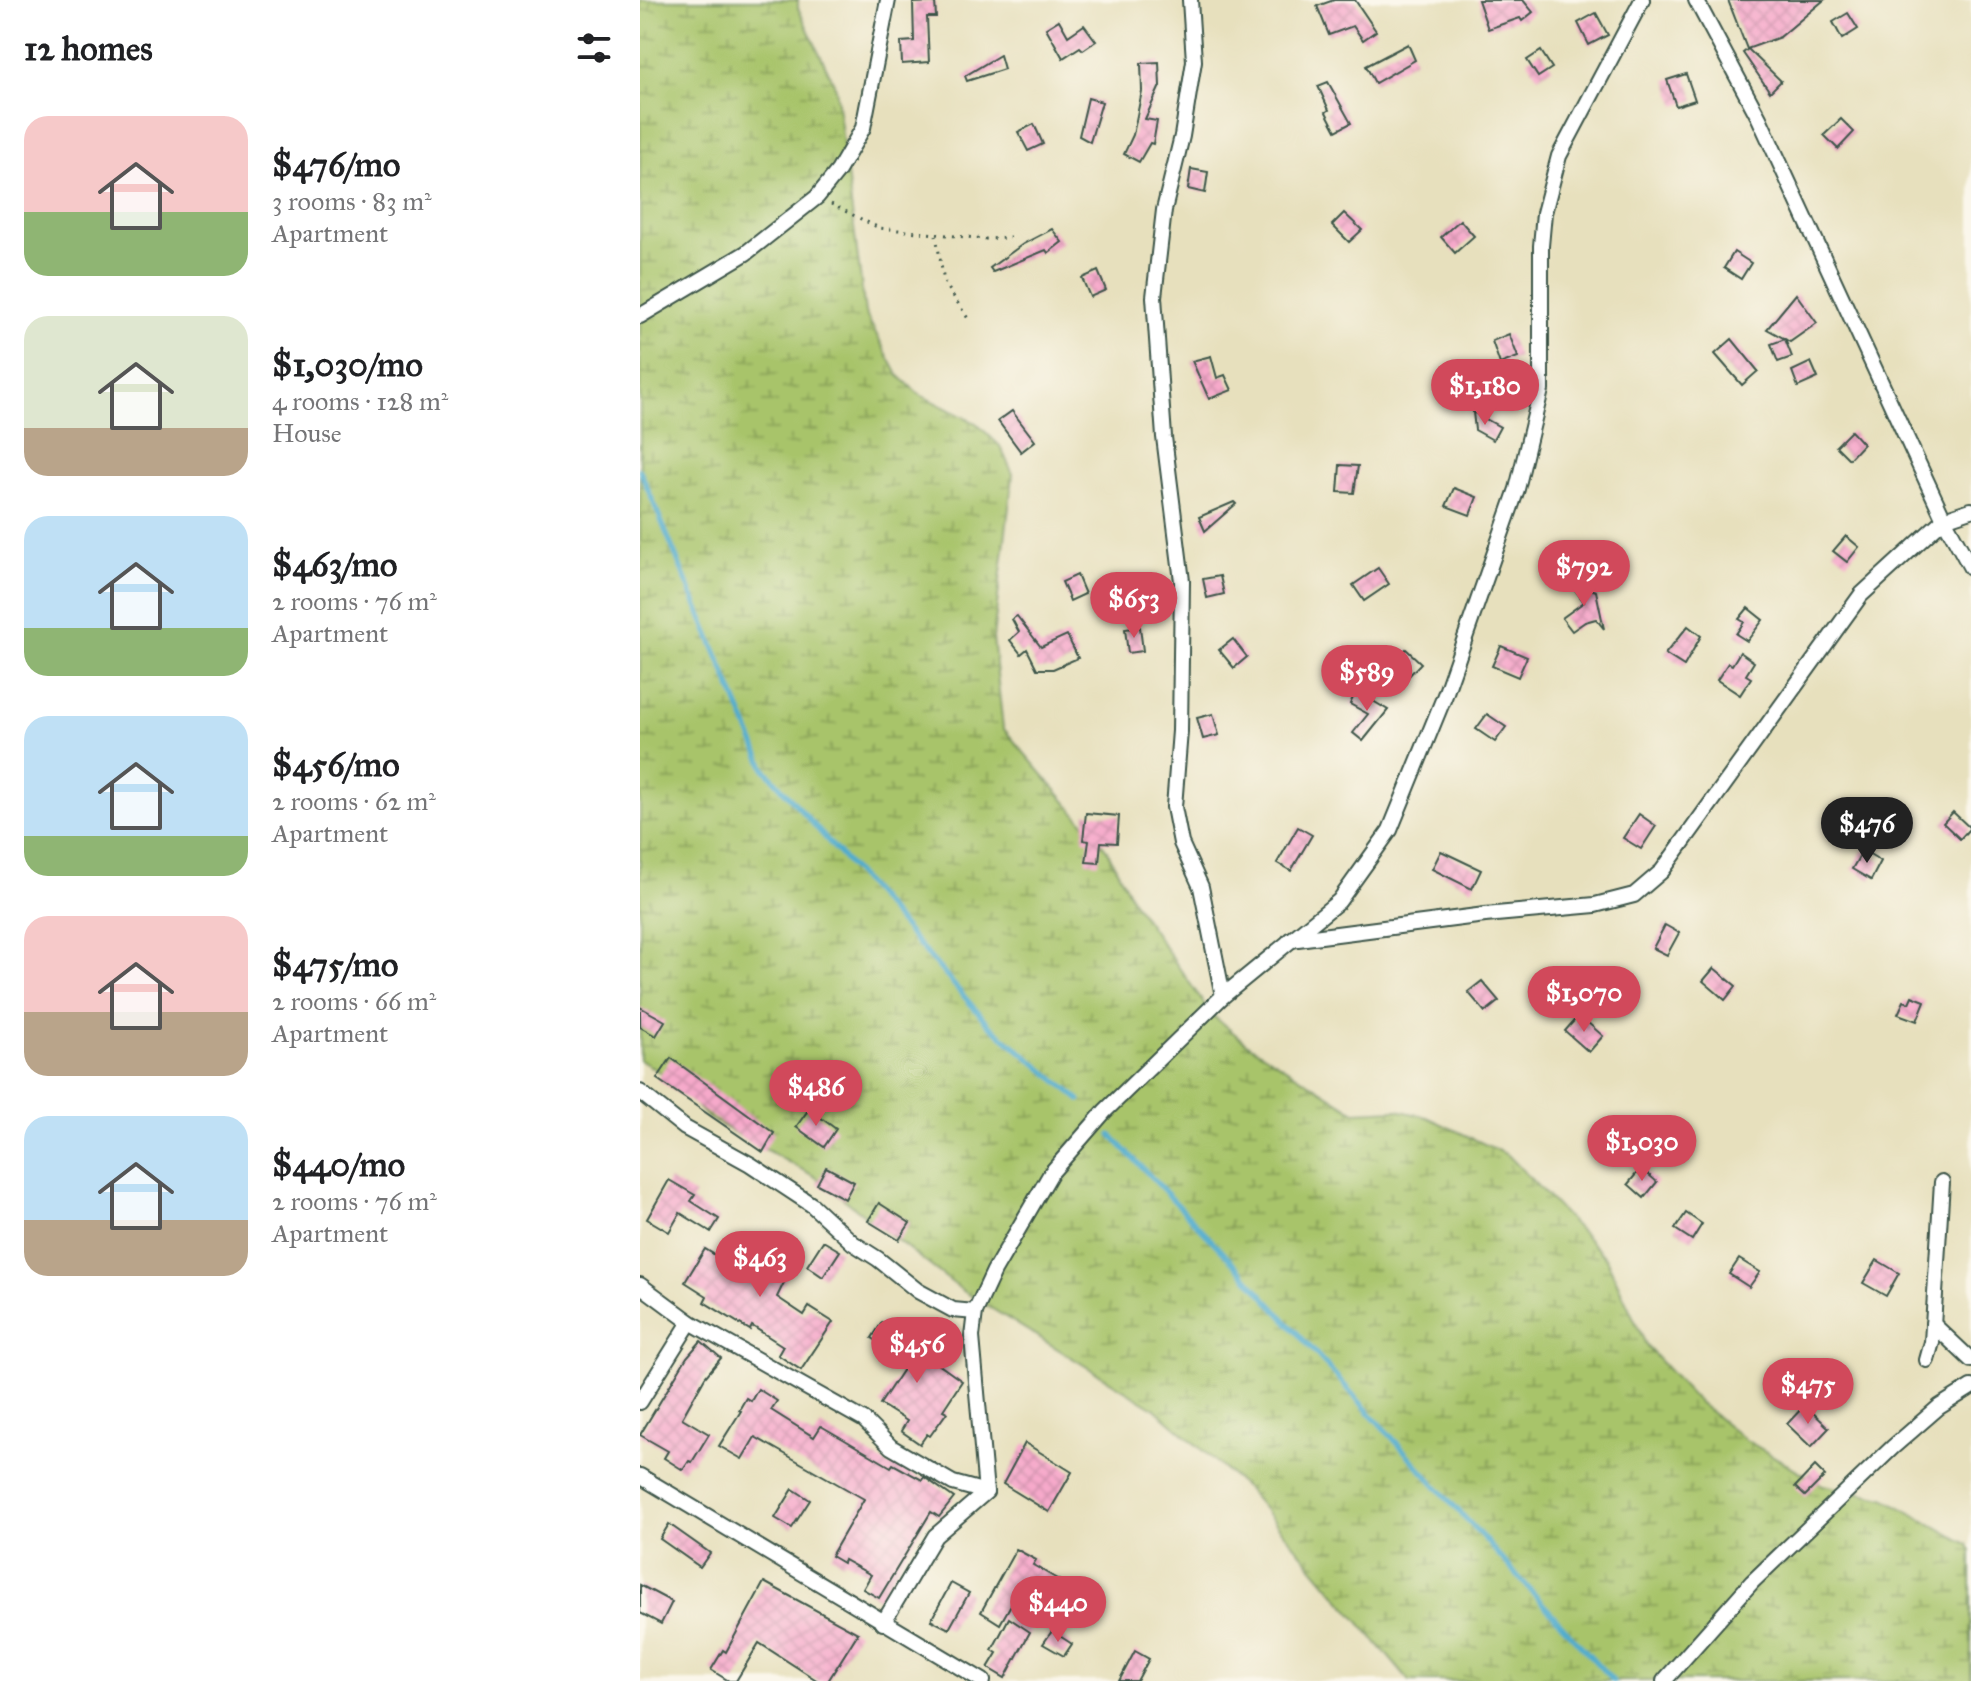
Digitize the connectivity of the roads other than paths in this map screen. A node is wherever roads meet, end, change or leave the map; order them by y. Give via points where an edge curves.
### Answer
1 (888, 0) edge
2 (1190, 0) edge
3 (1642, 0) edge
4 (1696, 0) edge
5 (640, 316) edge
6 (1971, 510) edge
7 (1944, 519) junction
8 (1971, 568) edge
9 (1290, 940) junction
10 (1223, 996) junction
11 (640, 1092) edge
12 (1942, 1182) dead end
13 (640, 1285) edge
14 (975, 1312) junction
15 (690, 1322) junction
16 (1933, 1324) junction
17 (1927, 1360) dead end
18 (1971, 1360) edge
19 (1971, 1387) edge
20 (640, 1402) edge
21 (640, 1476) edge
22 (986, 1492) junction
23 (883, 1623) junction
24 (983, 1681) edge
25 (1664, 1681) edge

1 - 5 street via 863,128 838,171 817,197 746,253
2 - 10 street via 1194,61 1164,210 1154,297 1182,581 1174,807 1181,843 1201,887
3 - 9 street via 1559,156 1541,246 1541,390 1517,489 1445,695 1390,830 1339,901
4 - 7 street via 1759,118
6 - 7 street
7 - 8 street
7 - 9 street via 1861,595 1662,871 1634,895 1595,905
9 - 10 street
10 - 14 street via 1105,1111 1051,1173
11 - 14 street via 685,1128 812,1205 918,1291 953,1310
12 - 16 street
13 - 15 street
14 - 22 street via 972,1337
15 - 20 street
15 - 22 street via 864,1420 891,1447 953,1483
16 - 17 street
16 - 18 street
19 - 25 street via 1893,1447 1752,1582
21 - 23 street
22 - 23 street via 935,1536
23 - 24 street

